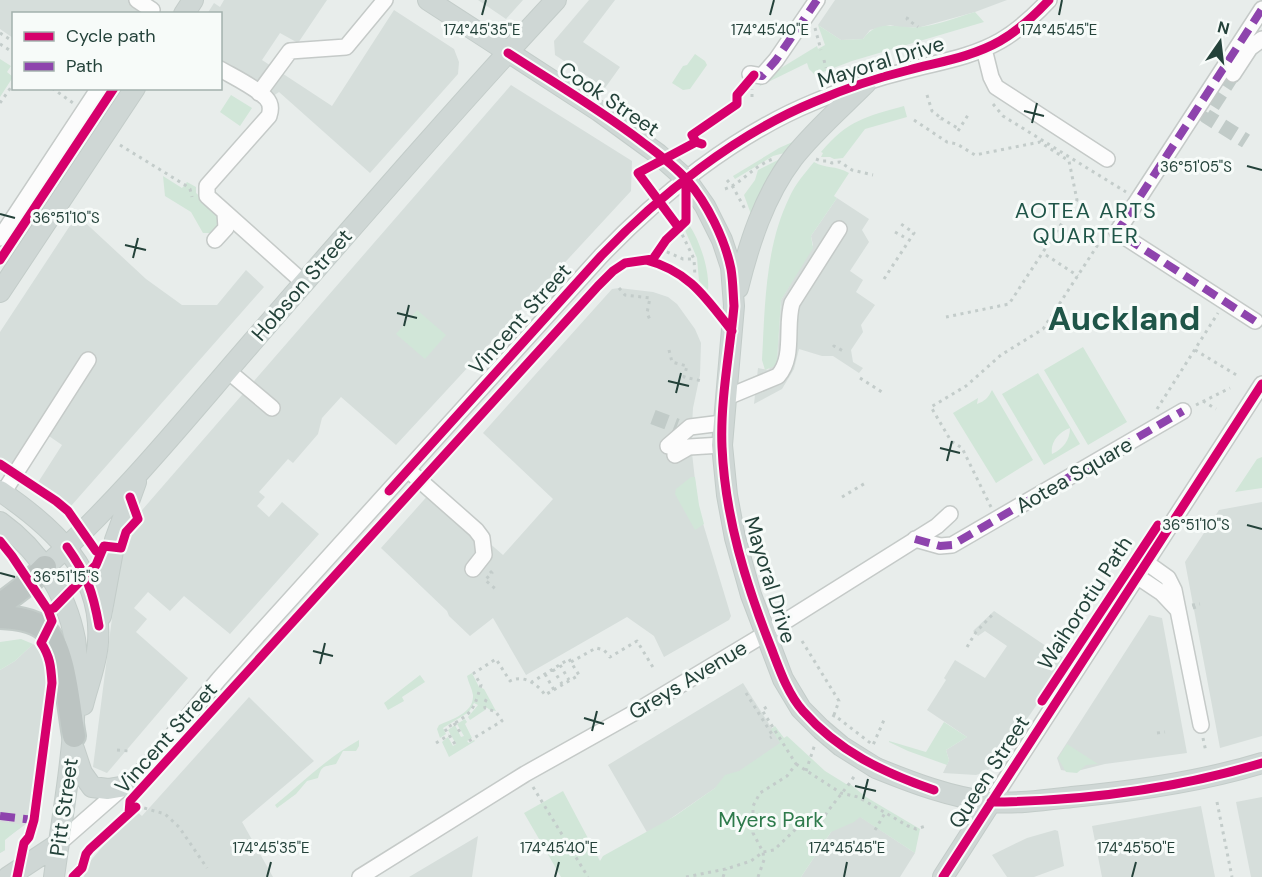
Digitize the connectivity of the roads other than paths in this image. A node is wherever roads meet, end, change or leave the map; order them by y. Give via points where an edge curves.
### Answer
1 (137, 0) edge
2 (385, 0) edge
3 (428, 0) edge
4 (556, 0) edge
5 (817, 0) edge
6 (1048, 0) edge
7 (153, 8) edge
8 (1262, 9) edge
9 (1254, 41) edge
10 (984, 49) junction
11 (508, 53) junction
12 (222, 70) edge
13 (1233, 74) tunnel mouth
14 (749, 79) dead end
15 (866, 83) junction
16 (98, 90) edge
17 (134, 90) edge
18 (259, 93) junction
19 (1107, 159) dead end
20 (686, 179) junction
21 (225, 213) junction
22 (6, 216) edge
23 (838, 229) dead end
24 (0, 238) edge
25 (215, 240) dead end
26 (304, 283) junction
27 (0, 292) edge
28 (734, 306) junction
29 (1256, 321) dead end
30 (88, 360) dead end
31 (228, 371) junction
32 (1262, 384) edge
33 (725, 398) junction
34 (272, 408) dead end
35 (1183, 411) road end
36 (722, 423) junction
37 (722, 445) junction
38 (408, 470) junction
39 (139, 474) junction
40 (1, 492) edge
41 (950, 513) dead end
42 (0, 522) edge
43 (915, 539) junction
44 (67, 547) junction
45 (1146, 563) junction
46 (476, 566) road end
47 (45, 567) junction
48 (1138, 577) junction
49 (0, 605) edge
50 (1188, 608) junction
51 (0, 617) edge
52 (99, 626) junction
53 (765, 634) junction
54 (1202, 731) road end
55 (73, 740) junction
56 (1262, 764) edge
57 (133, 798) junction
58 (991, 802) junction
59 (58, 844) junction
60 (8, 877) edge
61 (54, 877) edge
62 (360, 877) edge
63 (943, 877) edge

1 - 7 street
2 - 18 street via 346,46 290,51
3 - 11 main road, Cook Street
4 - 11 main road, Hobson Street
5 - 14 street via 776,60 762,76
6 - 10 street, Mayoral Drive via 1020,28
8 - 29 street via 1117,232
9 - 13 street
10 - 15 street, Mayoral Drive
10 - 19 street via 996,87
11 - 20 main road, Cook Street via 627,130
11 - 26 main road, Hobson Street
12 - 18 street
15 - 20 street, Mayoral Drive via 780,118
15 - 28 main road via 786,168 748,247
16 - 22 street
17 - 27 main road
18 - 21 street via 270,107 268,116 207,186 207,196
20 - 28 main road, Mayoral Drive via 722,240 731,267
20 - 38 street, Vincent Street via 633,222
21 - 25 street via 226,228
21 - 26 street
22 - 24 street
23 - 33 street via 792,303 782,373
26 - 31 main road, Hobson Street
28 - 33 main road, Mayoral Drive
30 - 40 street
31 - 34 street
31 - 39 main road, Hobson Street
32 - 45 street, Queen Street
33 - 36 main road, Mayoral Drive
35 - 43 street, Aotea Square via 952,545
36 - 37 main road, Mayoral Drive
36 - 37 street via 684,427 672,450
37 - 53 main road, Mayoral Drive via 735,538
38 - 46 street via 482,538 484,555
38 - 57 street, Vincent Street via 219,678 146,767
39 - 44 main road, Hobson Street
39 - 52 main road via 115,540
40 - 44 main road, Pitt Street via 38,518
41 - 43 street, Greys Avenue
42 - 47 main road, Pitt Street
43 - 53 street, Greys Avenue
44 - 47 main road, Hobson Street
44 - 52 main road, Pitt Street via 85,572
45 - 48 street, Queen Street
45 - 50 street via 1162,573
47 - 49 highway
47 - 55 main road, Pitt Street via 63,599 75,642
48 - 50 street
48 - 58 street, Queen Street
50 - 54 street
51 - 55 highway via 29,621 53,639 60,656
52 - 55 main road, Pitt Street via 95,662
53 - 58 main road, Mayoral Drive, bridge via 801,710 841,746 876,768 943,793
53 - 62 street, Greys Avenue via 525,774
55 - 57 main road via 82,773 92,787
55 - 59 main road, Pitt Street
56 - 58 main road, Mayoral Drive via 1131,791
57 - 59 street, Vincent Street
58 - 63 main road, Queen Street
59 - 60 main road
59 - 61 main road, Pitt Street

